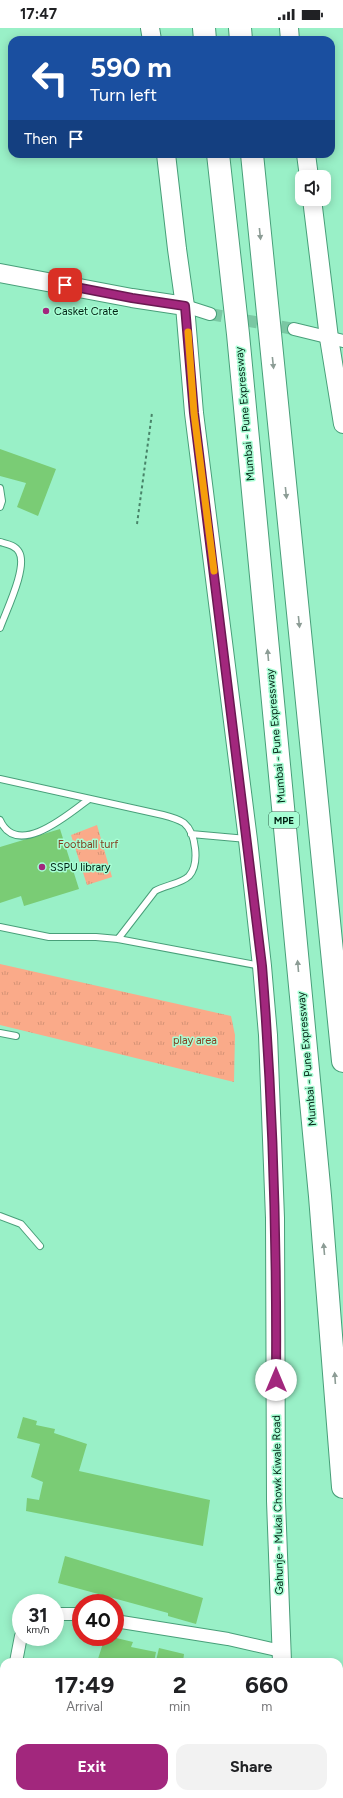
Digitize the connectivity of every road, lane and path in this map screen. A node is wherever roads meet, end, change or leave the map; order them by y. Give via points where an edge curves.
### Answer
1 (166, 158) edge
2 (218, 158) edge
3 (252, 158) edge
4 (307, 158) edge
5 (308, 170) edge
6 (313, 206) edge
7 (0, 273) edge
8 (185, 306) junction
9 (210, 314) tunnel mouth
10 (294, 329) tunnel mouth
11 (336, 340) edge
12 (152, 413) dead end
13 (343, 424) edge
14 (0, 488) edge
15 (0, 507) edge
16 (137, 524) dead end
17 (0, 542) edge
18 (0, 628) edge
19 (0, 779) edge
20 (88, 799) junction
21 (0, 820) edge
22 (191, 834) junction
23 (248, 840) junction
24 (0, 927) edge
25 (118, 939) junction
26 (262, 966) junction
27 (0, 1032) edge
28 (16, 1036) dead end
29 (343, 1061) edge
30 (0, 1216) edge
31 (40, 1246) dead end
32 (343, 1487) edge
33 (124, 1622) edge
34 (19, 1646) edge
35 (282, 1657) edge
36 (17, 1658) edge

1 - 8 street, Gahunje - Mukai Chowk Kiwale Road
32 -> 2 highway, Mumbai - Pune Expressway / MPE via 319,1188 238,334
3 -> 29 highway
4 - 5 street
6 - 11 street
7 - 8 street
8 - 9 street
8 - 23 street, Gahunje - Mukai Chowk Kiwale Road via 194,413
10 - 11 street
11 - 13 street
12 - 16 path
14 - 15 lane
17 - 18 lane via 15,547 22,564
19 - 20 lane
20 - 21 lane via 68,815 40,832 29,835 18,837 9,833
20 - 22 lane via 177,819 185,824
22 - 23 lane
22 - 25 lane via 195,849 192,872 182,880 155,891
23 - 26 street, Gahunje - Mukai Chowk Kiwale Road
24 - 25 lane via 49,937 96,936
25 - 26 lane
26 - 35 street, Gahunje - Mukai Chowk Kiwale Road via 268,1035 274,1195 276,1502
27 - 28 lane
30 - 31 lane via 21,1224
33 - 35 street via 228,1639
34 - 36 street

